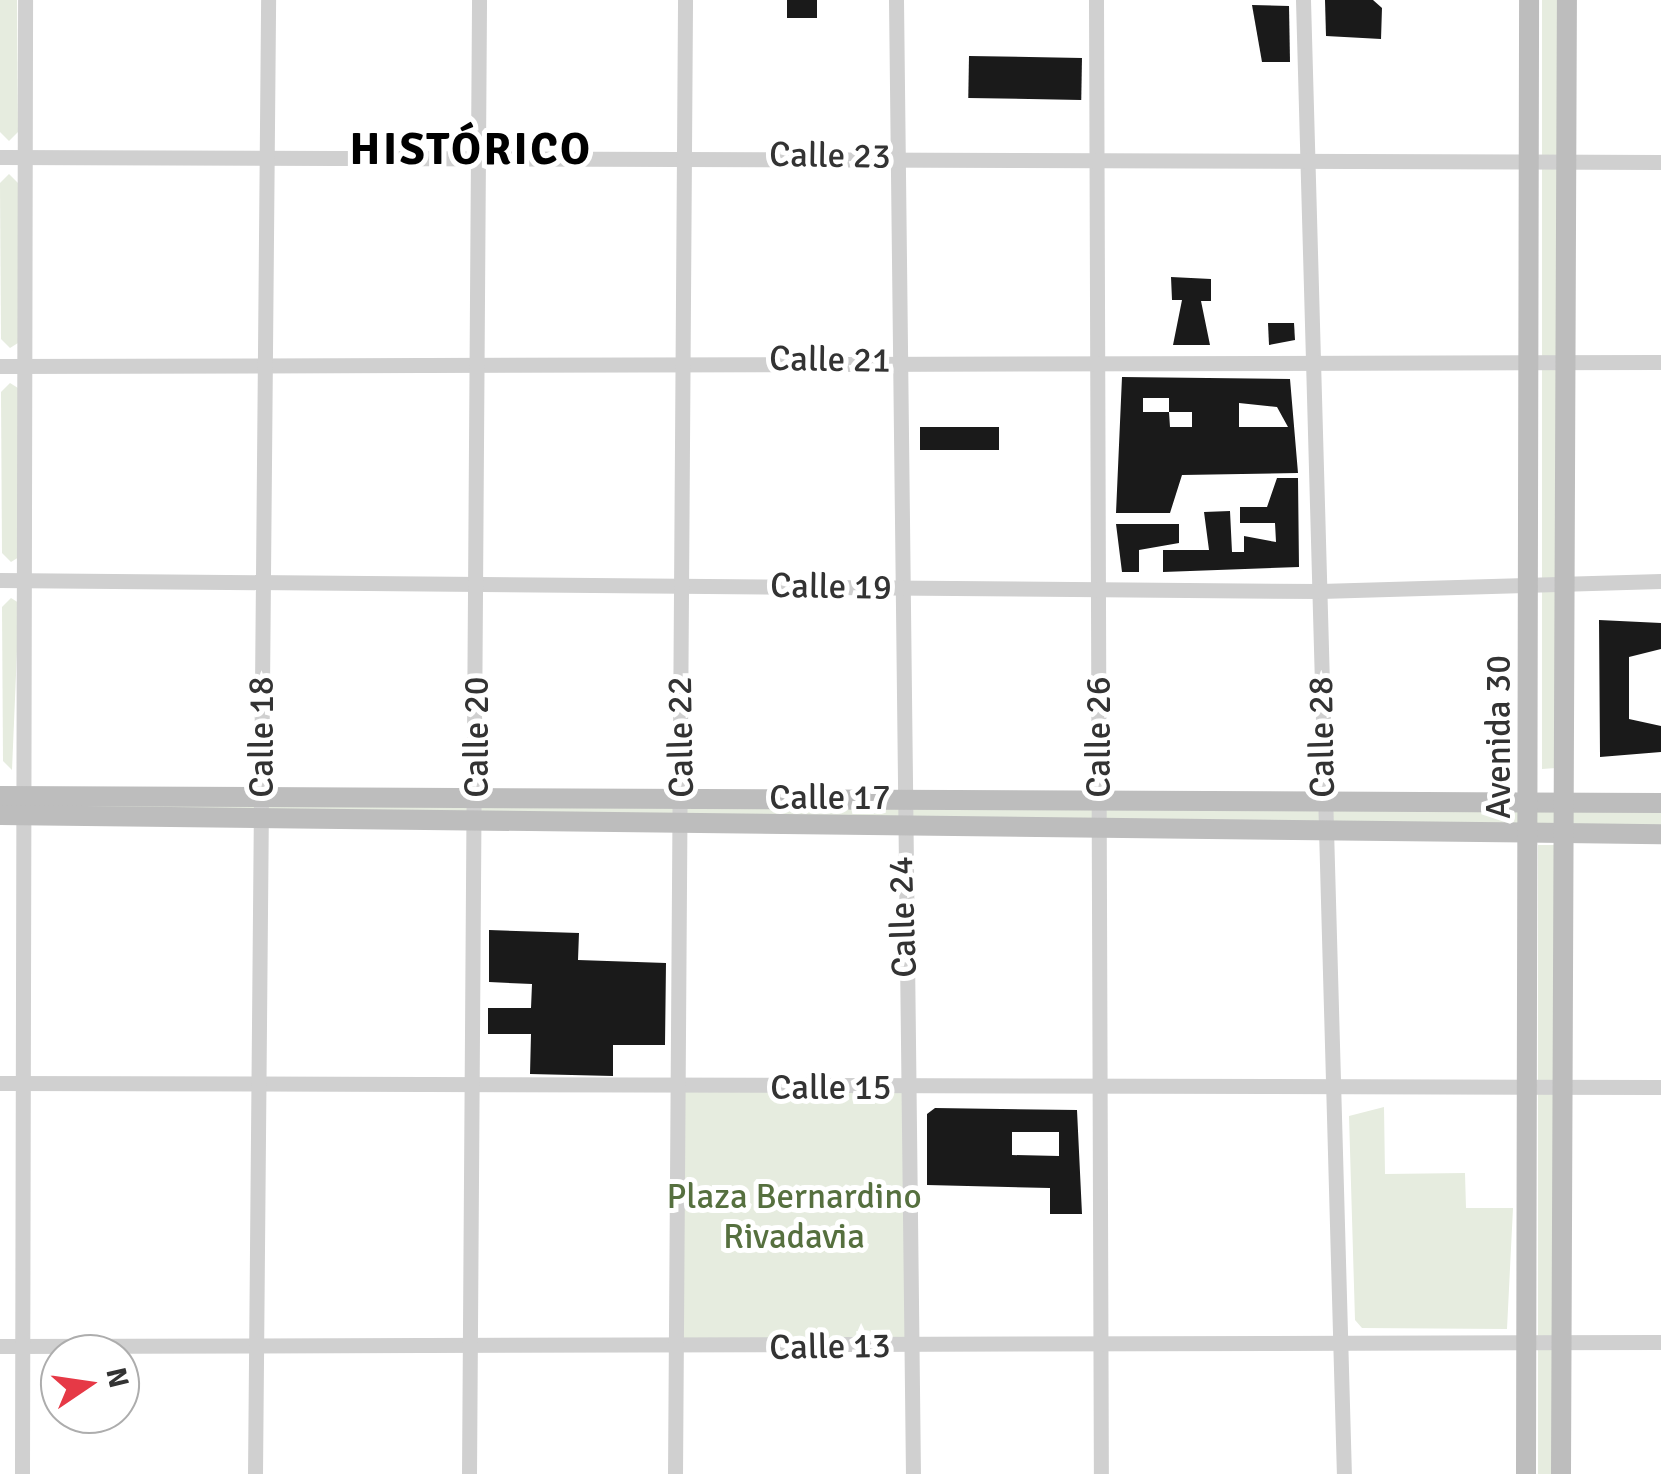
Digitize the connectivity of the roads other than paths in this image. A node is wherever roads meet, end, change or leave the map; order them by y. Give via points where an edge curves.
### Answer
1 (25, 0) edge
2 (268, 0) edge
3 (480, 0) edge
4 (685, 0) edge
5 (896, 0) edge
6 (1096, 0) edge
7 (1303, 0) edge
8 (1529, 0) edge
9 (1568, 0) edge
10 (686, 153) junction
11 (266, 154) junction
12 (478, 155) junction
13 (26, 157) junction
14 (898, 157) junction
15 (0, 158) edge
16 (1097, 160) junction
17 (1306, 160) junction
18 (1530, 161) junction
19 (1568, 161) junction
20 (1661, 162) edge
21 (682, 358) junction
22 (266, 360) junction
23 (897, 360) junction
24 (1099, 361) junction
25 (1314, 361) junction
26 (477, 362) junction
27 (1532, 362) junction
28 (1568, 362) junction
29 (1661, 362) edge
30 (27, 365) junction
31 (0, 366) edge
32 (0, 580) edge
33 (28, 580) junction
34 (262, 580) junction
35 (1661, 581) edge
36 (1564, 582) junction
37 (1530, 583) junction
38 (476, 584) junction
39 (680, 586) junction
40 (900, 588) junction
41 (1099, 588) junction
42 (1320, 590) junction
43 (0, 796) edge
44 (261, 796) junction
45 (682, 799) junction
46 (899, 799) junction
47 (477, 800) junction
48 (1323, 800) junction
49 (1098, 801) junction
50 (1533, 802) junction
51 (1563, 802) junction
52 (1661, 803) edge
53 (29, 806) junction
54 (0, 814) edge
55 (261, 824) junction
56 (477, 827) junction
57 (682, 830) junction
58 (901, 831) junction
59 (1099, 832) junction
60 (1323, 834) junction
61 (1661, 834) edge
62 (1532, 835) junction
63 (1563, 835) junction
64 (0, 1083) edge
65 (21, 1083) junction
66 (475, 1086) junction
67 (258, 1087) junction
68 (909, 1087) junction
69 (1100, 1087) junction
70 (1334, 1087) junction
71 (1563, 1088) junction
72 (1661, 1088) edge
73 (682, 1089) junction
74 (1529, 1090) junction
75 (1526, 1341) junction
76 (1562, 1341) junction
77 (1661, 1342) edge
78 (1099, 1344) junction
79 (1340, 1344) junction
80 (256, 1345) junction
81 (470, 1345) junction
82 (0, 1346) edge
83 (22, 1346) junction
84 (911, 1346) junction
85 (676, 1350) junction
86 (22, 1474) edge
87 (255, 1474) edge
88 (469, 1474) edge
89 (675, 1474) edge
90 (913, 1474) edge
91 (1101, 1474) edge
92 (1344, 1474) edge
93 (1526, 1474) edge
94 (1561, 1474) edge

1 - 13 street
2 - 11 street, Calle 18
3 - 12 street, Calle 20
4 - 10 street, Calle 22
5 - 14 street, Calle 24
6 - 16 street, Calle 26
7 - 17 street, Calle 28
8 - 18 main road, Avenida 30
9 - 19 main road, Avenida 30
10 - 12 street, Calle 23
10 - 14 street, Calle 23
10 - 21 street, Calle 22
11 - 12 street, Calle 23
11 - 13 street, Calle 23
11 - 22 street, Calle 18
12 - 26 street, Calle 20
13 - 15 street, Calle 23
13 - 30 street
14 - 16 street, Calle 23
14 - 23 street, Calle 24
16 - 17 street, Calle 23
16 - 24 street, Calle 26
17 - 18 street, Calle 23
17 - 25 street, Calle 28
18 - 19 street, Calle 23
18 - 27 main road, Avenida 30
19 - 20 street, Calle 23
19 - 28 main road, Avenida 30
21 - 23 street, Calle 21
21 - 26 street, Calle 21
21 - 39 street, Calle 22
22 - 26 street, Calle 21
22 - 30 street, Calle 21
22 - 34 street, Calle 18
23 - 24 street, Calle 21
23 - 40 street, Calle 24
24 - 25 street, Calle 21
24 - 41 street, Calle 26
25 - 27 street, Calle 21
25 - 42 street, Calle 28
26 - 38 street, Calle 20
27 - 28 street, Calle 21
27 - 37 main road, Avenida 30
28 - 29 street, Calle 21
28 - 36 main road, Avenida 30
30 - 31 street, Calle 21
30 - 33 street
32 - 33 street, Calle 19
33 - 34 street, Calle 19
33 - 53 street
34 - 38 street, Calle 19
34 - 44 street, Calle 18
35 - 36 street, Calle 19
36 - 37 street, Calle 19
36 - 51 main road, Avenida 30
37 - 42 street, Calle 19
37 - 50 main road, Avenida 30
38 - 39 street, Calle 19
38 - 47 street, Calle 20
39 - 40 street, Calle 19
39 - 45 street, Calle 22
40 - 41 street, Calle 19
40 - 46 street, Calle 24
41 - 42 street, Calle 19
41 - 49 street, Calle 26
42 - 48 street, Calle 28
43 - 53 main road, Calle 17
44 - 47 main road, Calle 17
44 - 53 main road, Calle 17
44 - 55 street, Calle 18
45 - 46 main road, Calle 17
45 - 47 main road, Calle 17
45 - 57 street, Calle 22
46 - 49 main road, Calle 17
46 - 58 street, Calle 24
47 - 56 street, Calle 20
48 - 49 main road, Calle 17
48 - 50 main road, Calle 17
48 - 60 street, Calle 28
49 - 59 street, Calle 26
50 - 51 main road, Calle 17
50 - 62 main road, Avenida 30
51 - 52 main road, Calle 17
51 - 63 main road, Avenida 30
53 - 54 main road, Calle 17
53 - 55 main road, Calle 17
53 - 65 street via 21,841
55 - 56 main road, Calle 17
55 - 67 street, Calle 18
56 - 57 main road, Calle 17
56 - 66 street, Calle 20
57 - 58 main road, Calle 17
57 - 73 street, Calle 22
58 - 59 main road, Calle 17
58 - 68 street, Calle 24
59 - 60 main road, Calle 17
59 - 69 street, Calle 26
60 - 62 main road, Calle 17
60 - 70 street, Calle 28
61 - 63 main road, Calle 17
62 - 63 main road, Calle 17
62 - 74 main road, Avenida 30
63 - 71 main road, Avenida 30
64 - 65 street, Calle 15
65 - 67 street, Calle 15
65 - 83 street
66 - 67 street, Calle 15
66 - 73 street, Calle 15
66 - 81 street, Calle 20
67 - 80 street, Calle 18
68 - 69 street, Calle 15
68 - 73 street, Calle 15
68 - 84 street, Calle 24
69 - 70 street, Calle 15
69 - 78 street, Calle 26
70 - 74 street, Calle 15
70 - 79 street, Calle 28
71 - 72 street, Calle 15
71 - 74 street, Calle 15
71 - 76 main road, Avenida 30
73 - 85 street, Calle 22
74 - 75 main road, Avenida 30
75 - 76 street, Calle 13
75 - 79 street, Calle 13
75 - 93 main road, Avenida 30
76 - 77 street, Calle 13
76 - 94 main road, Avenida 30
78 - 79 street, Calle 13
78 - 84 street, Calle 13
78 - 91 street, Calle 26
79 - 92 street, Calle 28
80 - 81 street, Calle 13
80 - 83 street, Calle 13
80 - 87 street, Calle 18
81 - 85 street, Calle 13
81 - 88 street, Calle 20
82 - 83 street, Calle 13
83 - 86 street
84 - 85 street, Calle 13
84 - 90 street, Calle 24
85 - 89 street, Calle 22

